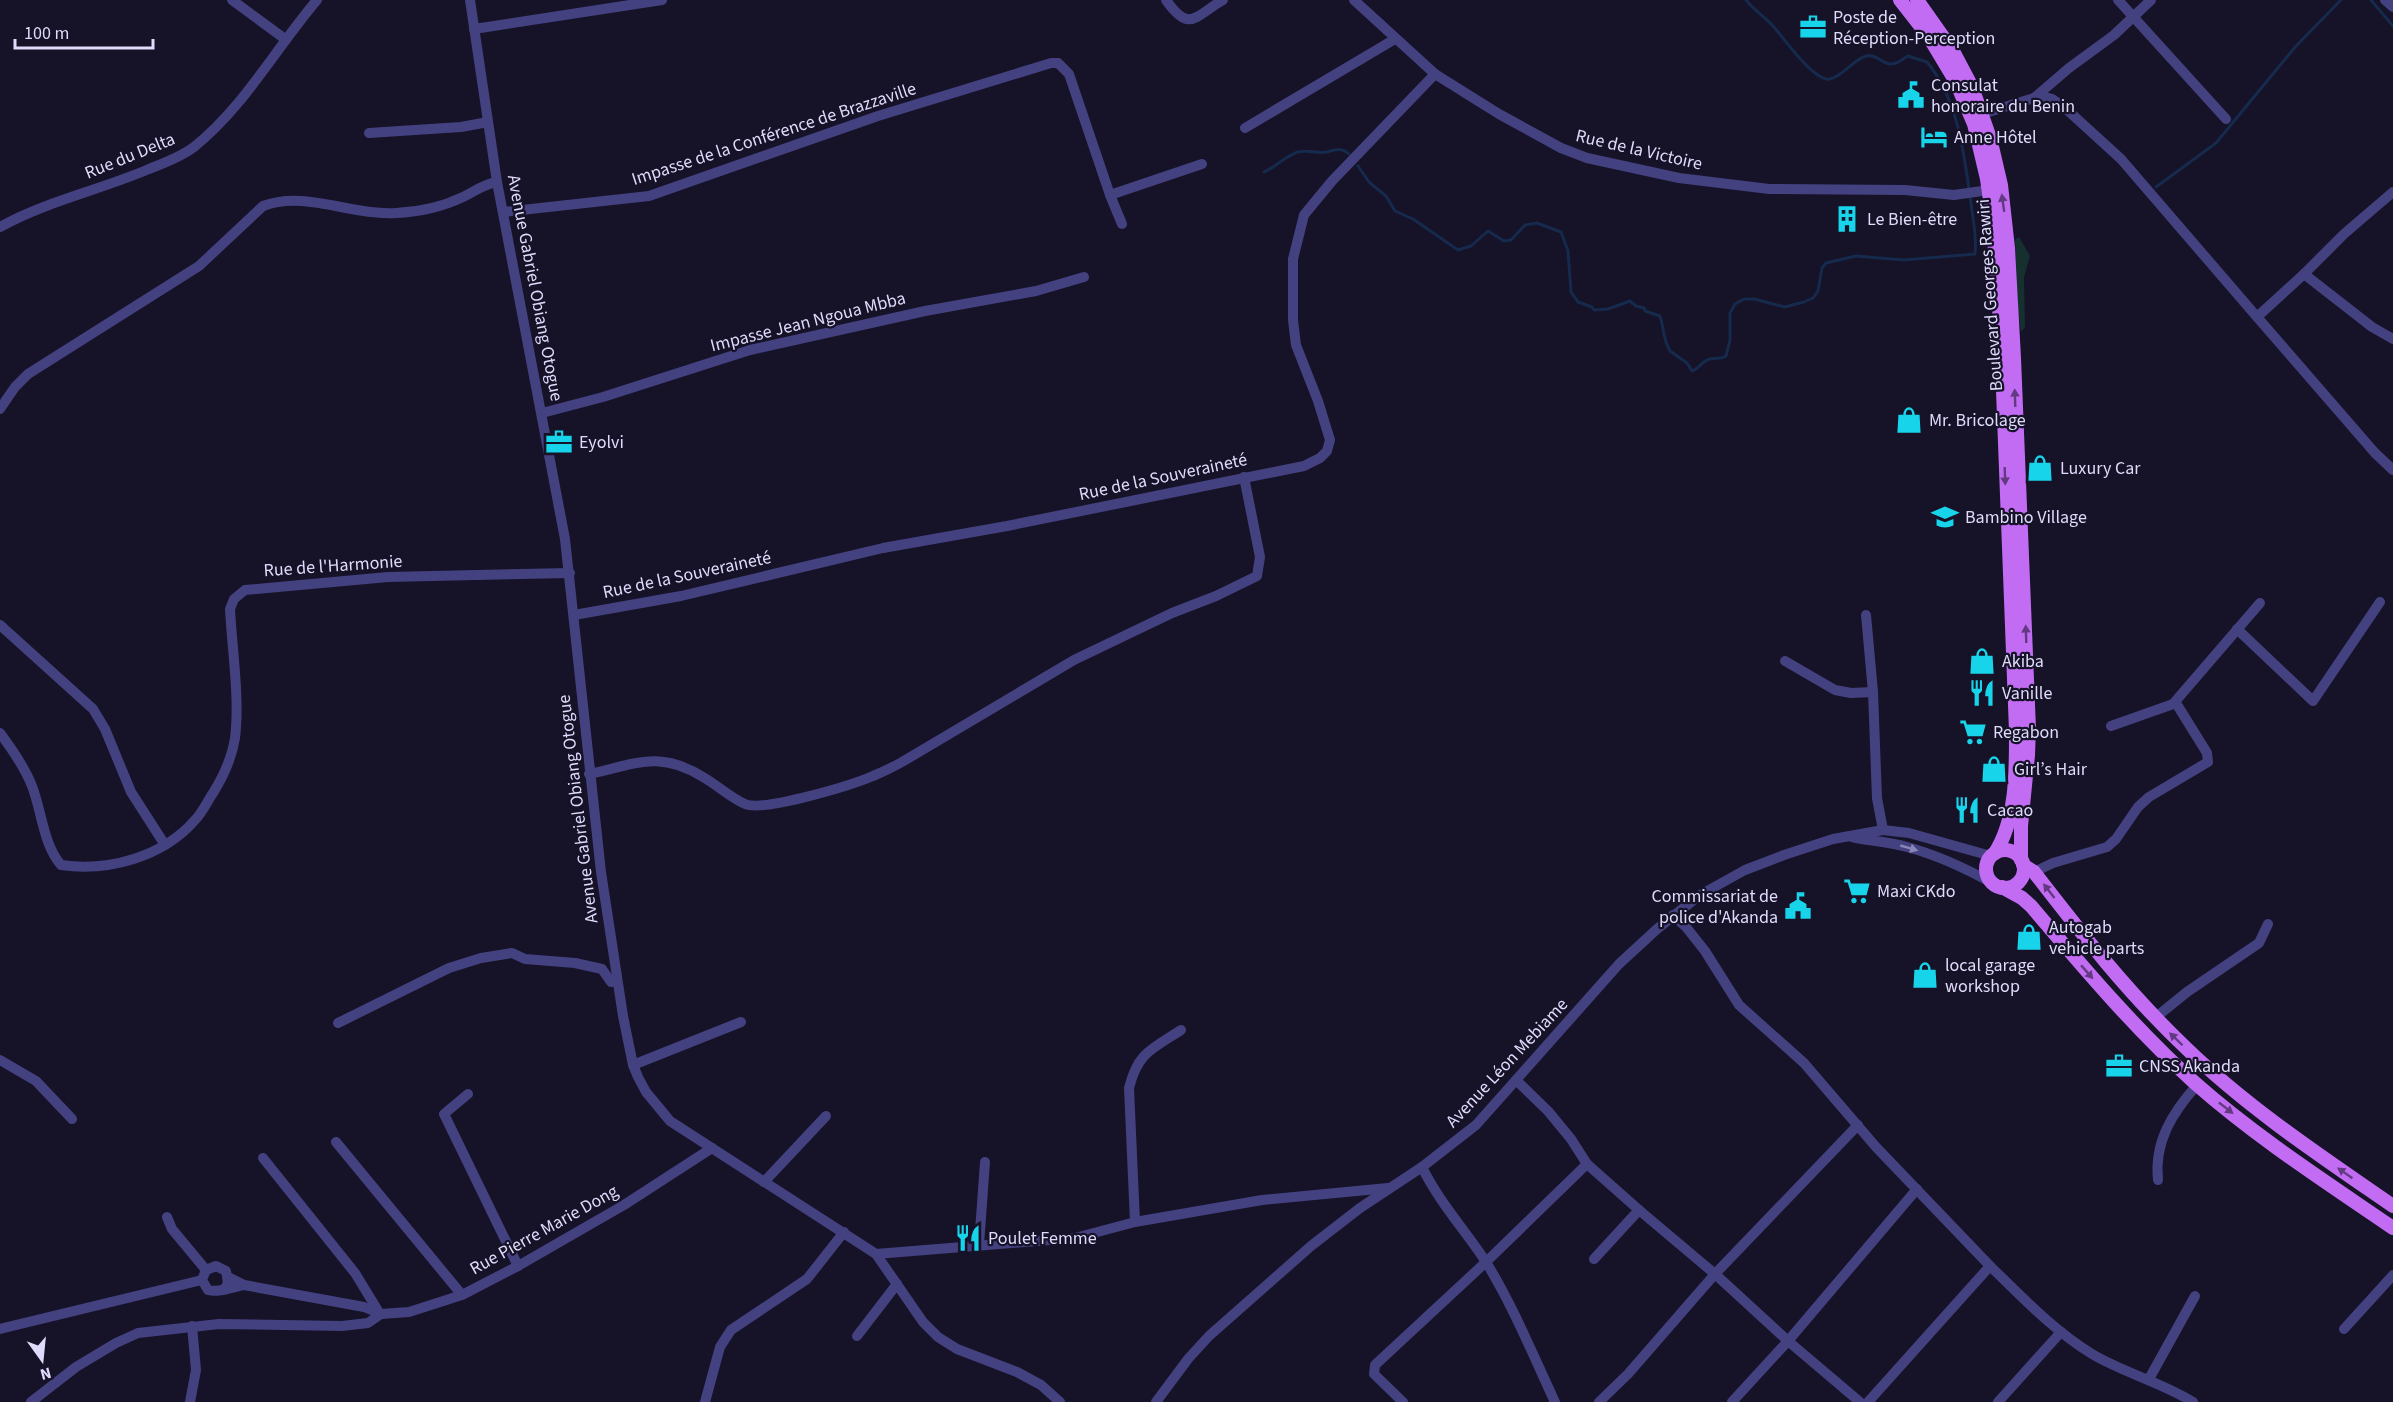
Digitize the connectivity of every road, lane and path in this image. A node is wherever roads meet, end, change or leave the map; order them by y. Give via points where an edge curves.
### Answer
1 (232, 0) edge
2 (317, 0) edge
3 (470, 0) edge
4 (662, 0) edge
5 (1166, 0) edge
6 (1223, 0) edge
7 (1354, 0) edge
8 (1900, 0) edge
9 (1917, 0) edge
10 (2118, 0) edge
11 (2151, 0) edge
12 (2385, 0) edge
13 (2393, 7) edge
14 (2133, 16) junction
15 (474, 28) junction
16 (285, 39) junction
17 (1395, 39) junction
18 (1435, 74) junction
19 (2034, 98) junction
20 (1982, 114) junction
21 (2226, 120) dead end
22 (488, 122) junction
23 (1245, 128) dead end
24 (369, 132) dead end
25 (1202, 164) dead end
26 (497, 182) junction
27 (1989, 190) junction
28 (2393, 192) edge
29 (1110, 195) junction
30 (503, 212) junction
31 (1122, 224) dead end
32 (0, 227) edge
33 (2304, 274) junction
34 (1084, 277) dead end
35 (2257, 316) junction
36 (2393, 339) edge
37 (0, 409) edge
38 (542, 413) junction
39 (2393, 470) edge
40 (1244, 477) junction
41 (570, 573) junction
42 (2379, 602) dead end
43 (2260, 603) dead end
44 (574, 615) junction
45 (1866, 615) dead end
46 (0, 625) edge
47 (2237, 629) junction
48 (1785, 660) dead end
49 (1873, 692) junction
50 (2173, 704) junction
51 (2111, 726) dead end
52 (0, 733) edge
53 (590, 774) junction
54 (1883, 830) junction
55 (1852, 836) junction
56 (165, 845) junction
57 (1993, 854) junction
58 (2026, 866) junction
59 (1997, 885) junction
60 (1673, 915) junction
61 (2268, 924) dead end
62 (617, 981) junction
63 (2155, 1018) junction
64 (741, 1022) dead end
65 (338, 1023) dead end
66 (1182, 1029) dead end
67 (0, 1060) edge
68 (633, 1065) junction
69 (1516, 1080) junction
70 (2197, 1085) junction
71 (468, 1094) dead end
72 (826, 1116) dead end
73 (72, 1119) dead end
74 (1858, 1125) junction
75 (336, 1142) dead end
76 (712, 1148) junction
77 (263, 1158) dead end
78 (985, 1162) dead end
79 (1587, 1164) junction
80 (1422, 1167) junction
81 (2158, 1180) dead end
82 (764, 1182) junction
83 (1388, 1188) junction
84 (1917, 1189) junction
85 (2393, 1206) edge
86 (1639, 1210) junction
87 (167, 1217) dead end
88 (1135, 1222) junction
89 (2393, 1227) edge
90 (844, 1232) junction
91 (979, 1245) junction
92 (876, 1254) junction
93 (1594, 1259) dead end
94 (1486, 1262) junction
95 (518, 1266) junction
96 (1990, 1266) junction
97 (1715, 1274) junction
98 (204, 1275) junction
99 (2393, 1275) edge
100 (227, 1282) junction
101 (897, 1284) junction
102 (462, 1294) junction
103 (2195, 1296) dead end
104 (381, 1314) junction
105 (192, 1326) junction
106 (0, 1329) edge
107 (2344, 1329) dead end
108 (2061, 1332) junction
109 (857, 1336) dead end
110 (1788, 1341) junction
111 (2149, 1379) junction
112 (31, 1402) edge
113 (190, 1402) edge
114 (705, 1402) edge
115 (1060, 1402) edge
116 (1156, 1402) edge
117 (1402, 1402) edge
118 (1555, 1402) edge
119 (1599, 1402) edge
120 (1732, 1402) edge
121 (1860, 1402) edge
122 (1868, 1402) edge
123 (1998, 1402) edge
124 (2193, 1402) edge

1 - 16 street
2 - 16 street, Rue du Delta
3 - 15 street, Avenue Gabriel Obiang Otogue
4 - 15 street
5 - 6 street via 1177,15 1188,20
7 - 17 street, Rue de la Victoire
8 - 27 main road, Boulevard Georges Rawiri via 1929,37 1956,82 1977,135
9 - 20 main road, Boulevard Georges Rawiri via 1953,51
10 - 14 street
11 - 14 street
12 - 13 street
14 - 19 street
14 - 21 street
15 - 22 street, Avenue Gabriel Obiang Otogue
16 - 32 street, Rue du Delta via 260,74 193,148
17 - 18 street, Rue de la Victoire
17 - 23 street
18 - 27 street, Rue de la Victoire via 1561,148 1620,166 1750,187 1970,193
18 - 40 street, Rue de la Souveraineté via 1304,215 1293,259 1293,320 1296,345 1326,423 1328,451 1304,466
19 - 20 street
19 - 35 street via 2042,96 2064,107 2121,159
58 -> 20 main road, Boulevard Georges Rawiri via 2021,826 2029,735 2014,358 2004,211
22 - 24 street
22 - 26 street, Avenue Gabriel Obiang Otogue
25 - 29 street
26 - 30 street, Avenue Gabriel Obiang Otogue
26 - 37 street via 435,208 404,213 300,201 262,206 199,266 28,374
27 -> 57 main road, Boulevard Georges Rawiri via 2001,338 2016,731 2009,819
28 - 33 street
29 - 30 street, Impasse de la Conférence de Brazzaville via 1069,74 1058,63 1051,63 878,116 649,196
29 - 31 street
30 - 38 street, Avenue Gabriel Obiang Otogue
33 - 35 street
33 - 36 street
34 - 38 street, Impasse Jean Ngoua Mbba via 1013,296 925,311 750,350
35 - 39 street
38 - 41 street, Avenue Gabriel Obiang Otogue
40 - 44 street, Rue de la Souveraineté via 872,550 681,596
40 - 53 street via 1260,557 1257,576 1074,660 874,776 757,806 747,805 683,766 666,761
41 - 44 street, Avenue Gabriel Obiang Otogue
41 - 56 street, Rue de l'Harmonie via 388,577 245,590 234,599 230,609 237,721 229,761 197,819
42 - 47 street via 2313,700
43 - 47 street
44 - 53 street, Avenue Gabriel Obiang Otogue
45 - 49 street
46 - 56 street via 93,710 131,792
47 - 50 street
48 - 49 street via 1835,690
49 - 54 street via 1877,798
50 - 51 street
50 - 58 street via 2178,704 2207,753 2208,762 2149,797 2107,847 2053,863
52 - 56 street, Rue de l'Harmonie via 23,766 52,855 61,865 111,865
53 - 62 street, Avenue Gabriel Obiang Otogue
54 - 55 street, Avenue Léon Mebiame
54 - 57 street, Avenue Léon Mebiame
55 -> 59 street via 1915,849
55 - 60 street, Avenue Léon Mebiame via 1745,870 1723,880
57 - 58 main road via 2010,851
57 - 59 main road via 1986,870
58 - 59 main road via 2020,880 2012,886
63 -> 58 main road
59 -> 70 main road via 2031,906 2110,998
60 - 69 street, Avenue Léon Mebiame via 1619,964
60 - 74 street via 1705,951 1739,1005 1804,1063
61 - 63 street via 2259,943
62 - 65 street via 611,982 602,969 525,959 512,953 449,968
62 - 68 street, Avenue Gabriel Obiang Otogue
85 -> 63 main road via 2262,1113
64 - 68 street
66 - 88 street via 1143,1055 1133,1071 1129,1088
67 - 73 street via 36,1080
68 - 76 street, Avenue Gabriel Obiang Otogue via 646,1092 670,1121
69 - 79 street via 1554,1118
69 - 80 street, Avenue Léon Mebiame via 1476,1125
70 - 81 street via 2172,1118 2158,1148
70 -> 89 main road
71 - 95 street via 444,1114
72 - 82 street
74 - 84 street
74 - 97 street
75 - 102 street
76 - 82 street, Avenue Gabriel Obiang Otogue
76 - 95 street, Rue Pierre Marie Dong
77 - 104 street via 355,1273
78 - 91 street
79 - 86 street
79 - 94 street
80 - 83 street, Avenue Léon Mebiame
80 - 94 street via 1431,1186
82 - 90 street, Avenue Gabriel Obiang Otogue
83 - 88 street via 1262,1200
83 - 116 street, Avenue Léon Mebiame via 1318,1240 1219,1327 1188,1359
84 - 96 street
84 - 110 street
86 - 93 street
86 - 97 street
87 - 98 street
88 - 91 street via 1075,1238
90 - 92 street, Avenue Gabriel Obiang Otogue
90 - 114 street via 807,1279 731,1330 720,1347
91 - 92 street
92 - 101 street, Avenue Gabriel Obiang Otogue
94 - 117 street via 1373,1367 1374,1374
94 - 118 street
95 - 102 street, Rue Pierre Marie Dong
96 - 108 street
96 - 122 street
97 - 110 street
97 - 119 street
98 - 100 street via 216,1266 222,1267
98 - 100 street via 204,1286 214,1292
98 - 106 street
99 - 107 street
100 - 104 street via 364,1307
101 - 109 street
101 - 115 street, Avenue Gabriel Obiang Otogue via 922,1322 938,1337 1017,1372 1041,1385
102 - 104 street, Rue Pierre Marie Dong via 409,1312
103 - 111 street
104 - 105 street via 368,1323 342,1326
105 - 112 street via 138,1333 116,1343 76,1367
105 - 113 street via 196,1370
108 - 111 street via 2093,1354
108 - 123 street
110 - 120 street
110 - 121 street
111 - 124 street

